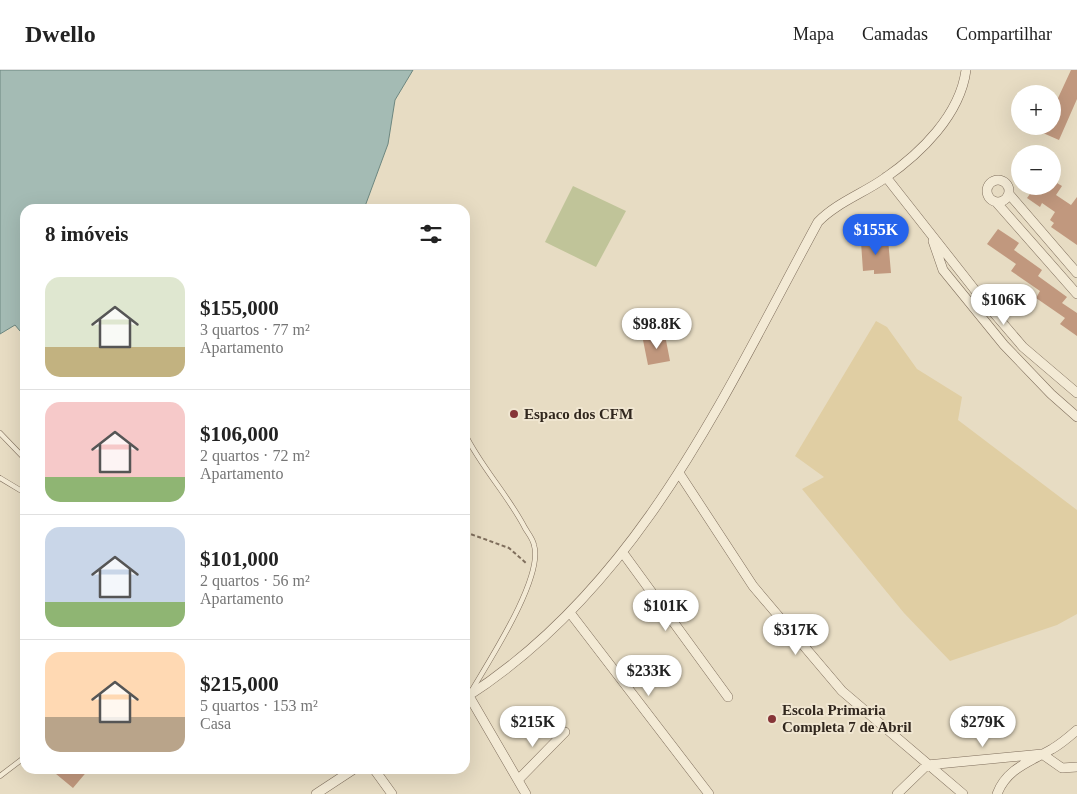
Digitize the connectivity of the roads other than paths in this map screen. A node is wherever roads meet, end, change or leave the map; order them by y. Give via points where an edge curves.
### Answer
1 (966, 70) edge
2 (886, 177) junction
3 (1009, 194) junction
4 (996, 202) junction
5 (932, 236) junction
6 (1077, 273) edge
7 (1077, 294) edge
8 (1077, 393) edge
9 (1077, 417) edge
10 (0, 433) edge
11 (470, 442) edge
12 (20, 454) edge
13 (679, 473) junction
14 (0, 478) edge
15 (20, 490) edge
16 (624, 553) junction
17 (571, 614) junction
18 (470, 692) edge
19 (470, 695) edge
20 (728, 697) dead end
21 (470, 702) edge
22 (1077, 730) edge
23 (565, 732) dead end
24 (1042, 754) junction
25 (20, 762) edge
26 (927, 765) junction
27 (1077, 767) edge
28 (346, 774) edge
29 (378, 774) edge
30 (0, 776) edge
31 (518, 780) junction
32 (316, 794) edge
33 (392, 794) edge
34 (526, 794) edge
35 (709, 794) edge
36 (897, 794) edge
37 (964, 794) edge
38 (997, 794) edge

1 - 2 street via 962,91 944,121 914,156
2 - 5 street
2 - 13 street via 818,222
3 - 4 street via 1006,200
3 - 4 street via 1004,182 992,182 987,194
3 - 6 street
4 - 7 street
5 - 8 street via 1023,346
5 - 9 street via 943,270 1004,345
10 - 12 lane
11 - 18 lane via 535,545 533,570 506,632
13 - 16 street
13 - 26 street via 753,586 797,639 842,691
14 - 15 lane
16 - 17 street
16 - 20 street
17 - 19 street via 514,666
17 - 35 street
21 - 31 street
22 - 24 street
23 - 31 street
24 - 26 street
24 - 27 street via 1062,768
24 - 38 street via 1009,773
25 - 30 lane
26 - 36 street
26 - 37 street
28 - 32 street
29 - 33 street
31 - 34 street

